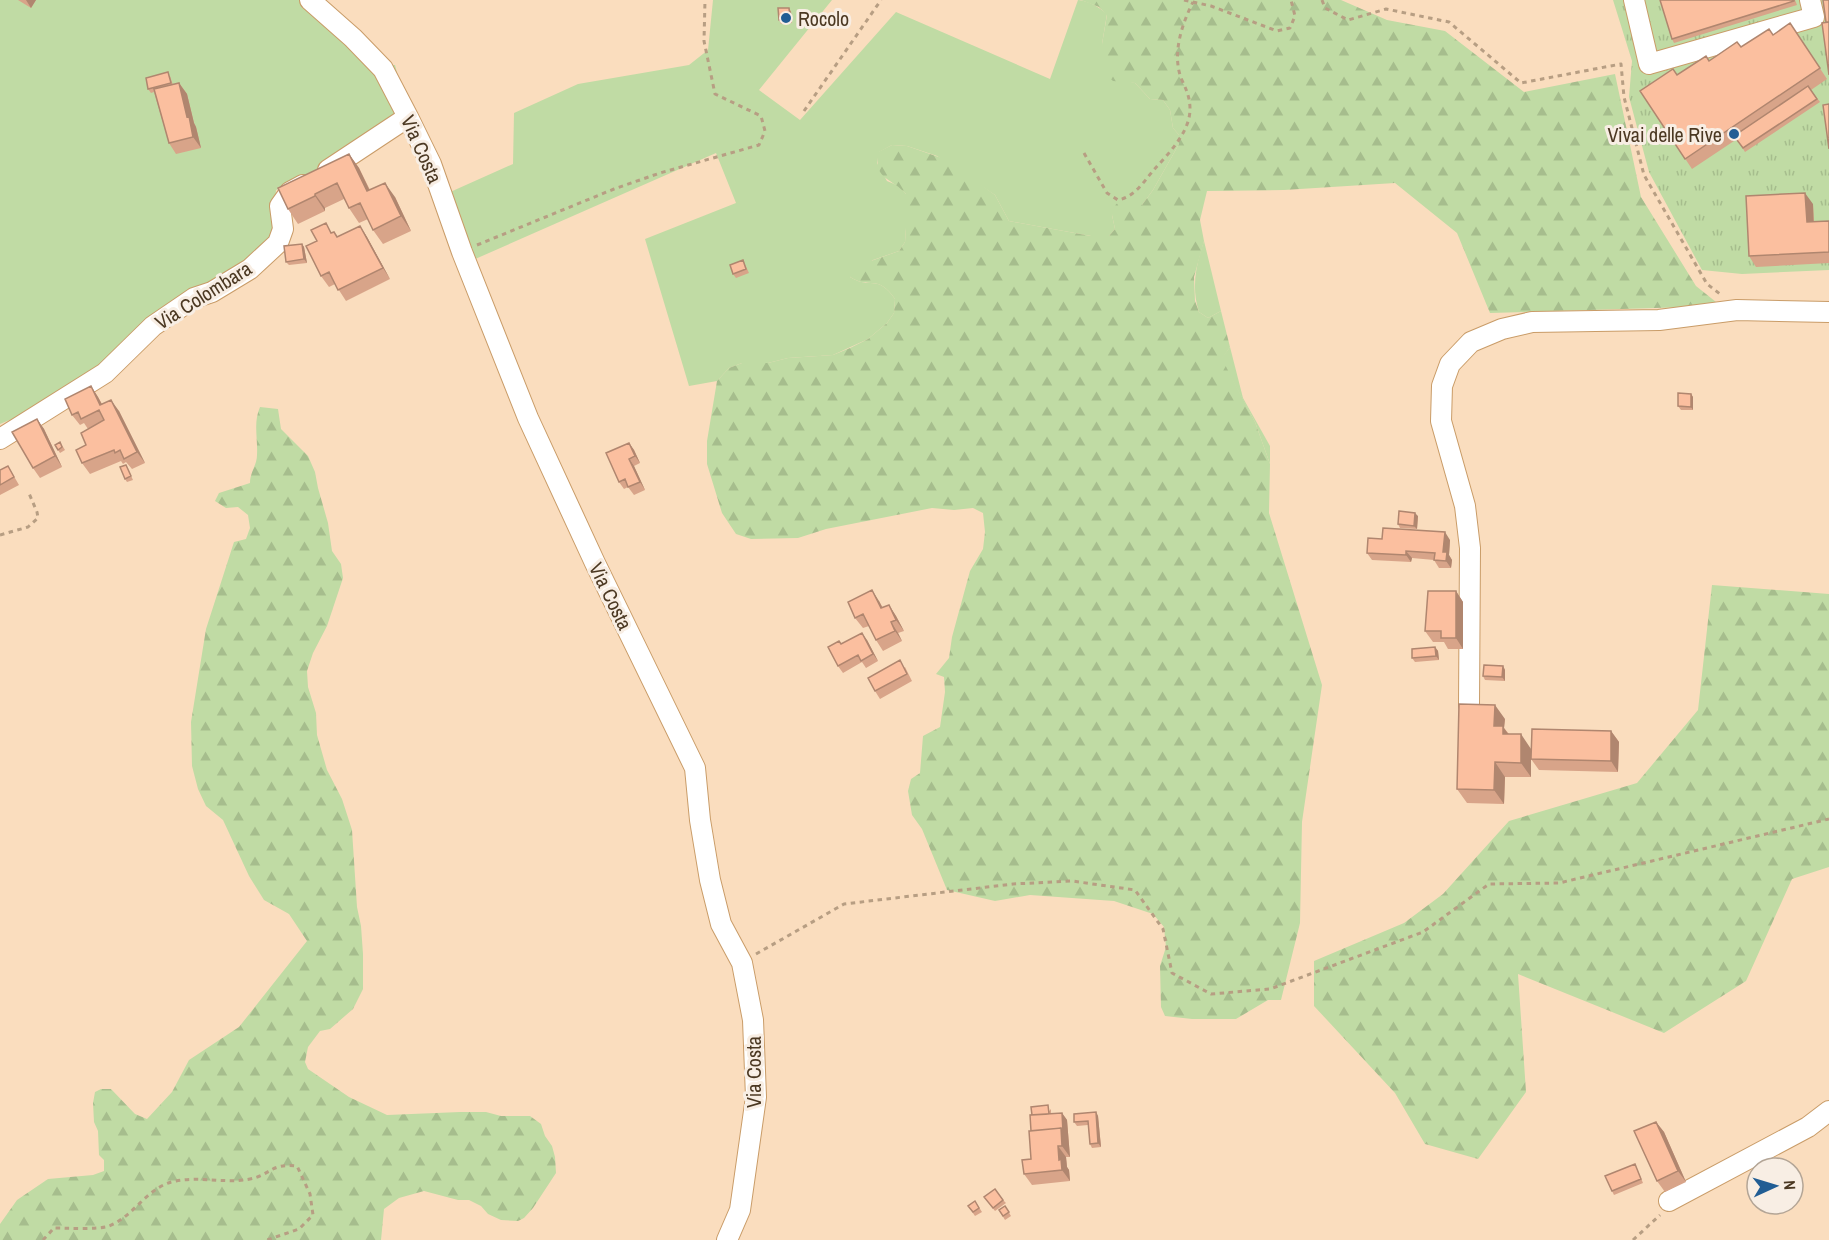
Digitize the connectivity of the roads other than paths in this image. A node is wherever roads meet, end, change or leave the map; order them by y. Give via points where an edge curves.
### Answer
1 (310, 0) edge
2 (1634, 0) edge
3 (1810, 0) edge
4 (408, 117) junction
5 (1829, 312) edge
6 (0, 439) edge
7 (1469, 705) edge
8 (1829, 1111) edge
9 (1669, 1201) road end
10 (727, 1240) edge

1 - 4 street, Via Costa via 383,69
2 - 3 street via 1649,64 1814,16
4 - 6 street, Via Colombara via 290,192 280,206 283,229 278,243 249,269 212,292 194,298 153,326 105,374
4 - 10 street, Via Costa via 431,165 528,418 695,768 710,880 721,924 742,963 753,1020 756,1097 740,1210
5 - 7 street via 1737,310 1659,320 1532,322 1471,342 1450,364 1442,386 1441,421 1465,506 1470,548
8 - 9 street via 1808,1127

